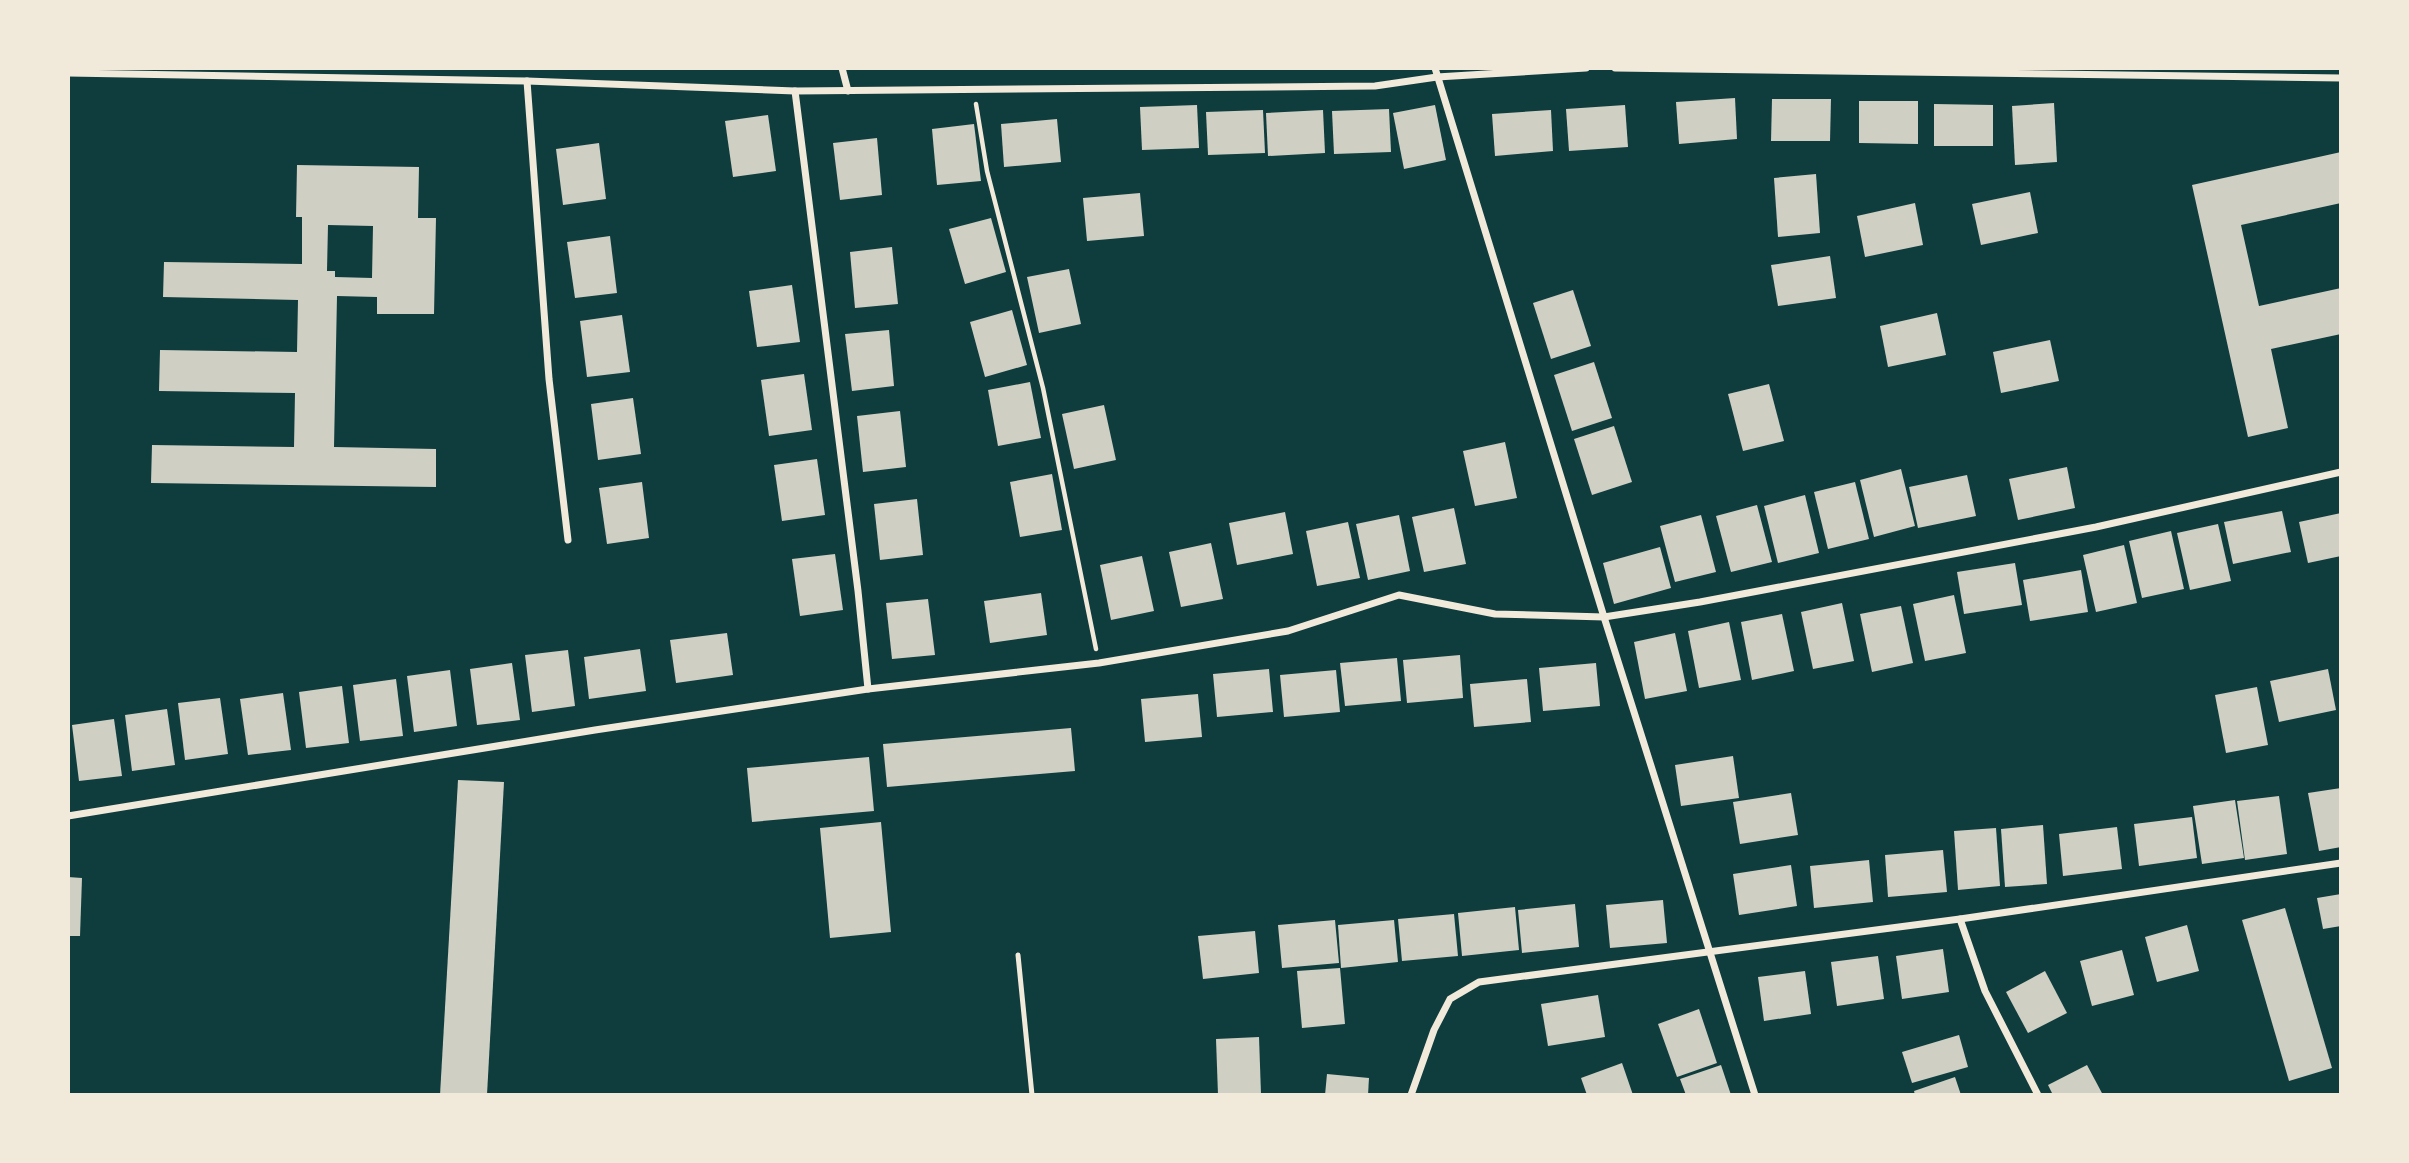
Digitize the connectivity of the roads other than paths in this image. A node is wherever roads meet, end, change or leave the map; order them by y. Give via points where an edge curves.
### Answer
1 (842, 68) edge
2 (1434, 68) edge
3 (1586, 68) edge
4 (1615, 68) edge
5 (2224, 72) edge
6 (68, 73) edge
7 (1437, 77) junction
8 (2341, 78) edge
9 (527, 81) junction
10 (795, 91) junction
11 (848, 91) junction
12 (2341, 471) edge
13 (568, 540) dead end
14 (1604, 617) junction
15 (868, 689) junction
16 (68, 816) edge
17 (2341, 863) edge
18 (1960, 919) junction
19 (1710, 953) junction
20 (1018, 955) dead end
21 (1032, 1095) edge
22 (1411, 1095) edge
23 (1755, 1095) edge
24 (2038, 1095) edge

1 - 11 street
2 - 7 street
3 - 7 street
4 - 5 street
5 - 8 street
6 - 9 street
7 - 11 street via 1375,86
7 - 14 street
9 - 10 street
9 - 13 street via 549,379
10 - 11 street
10 - 15 street
12 - 14 street via 2096,527
14 - 15 street via 1495,614 1399,595 1288,631 1099,663
14 - 19 street
15 - 16 street
17 - 18 street
18 - 19 street
18 - 24 street via 1985,991
19 - 22 street via 1479,982 1450,999
19 - 23 street
20 - 21 lane

